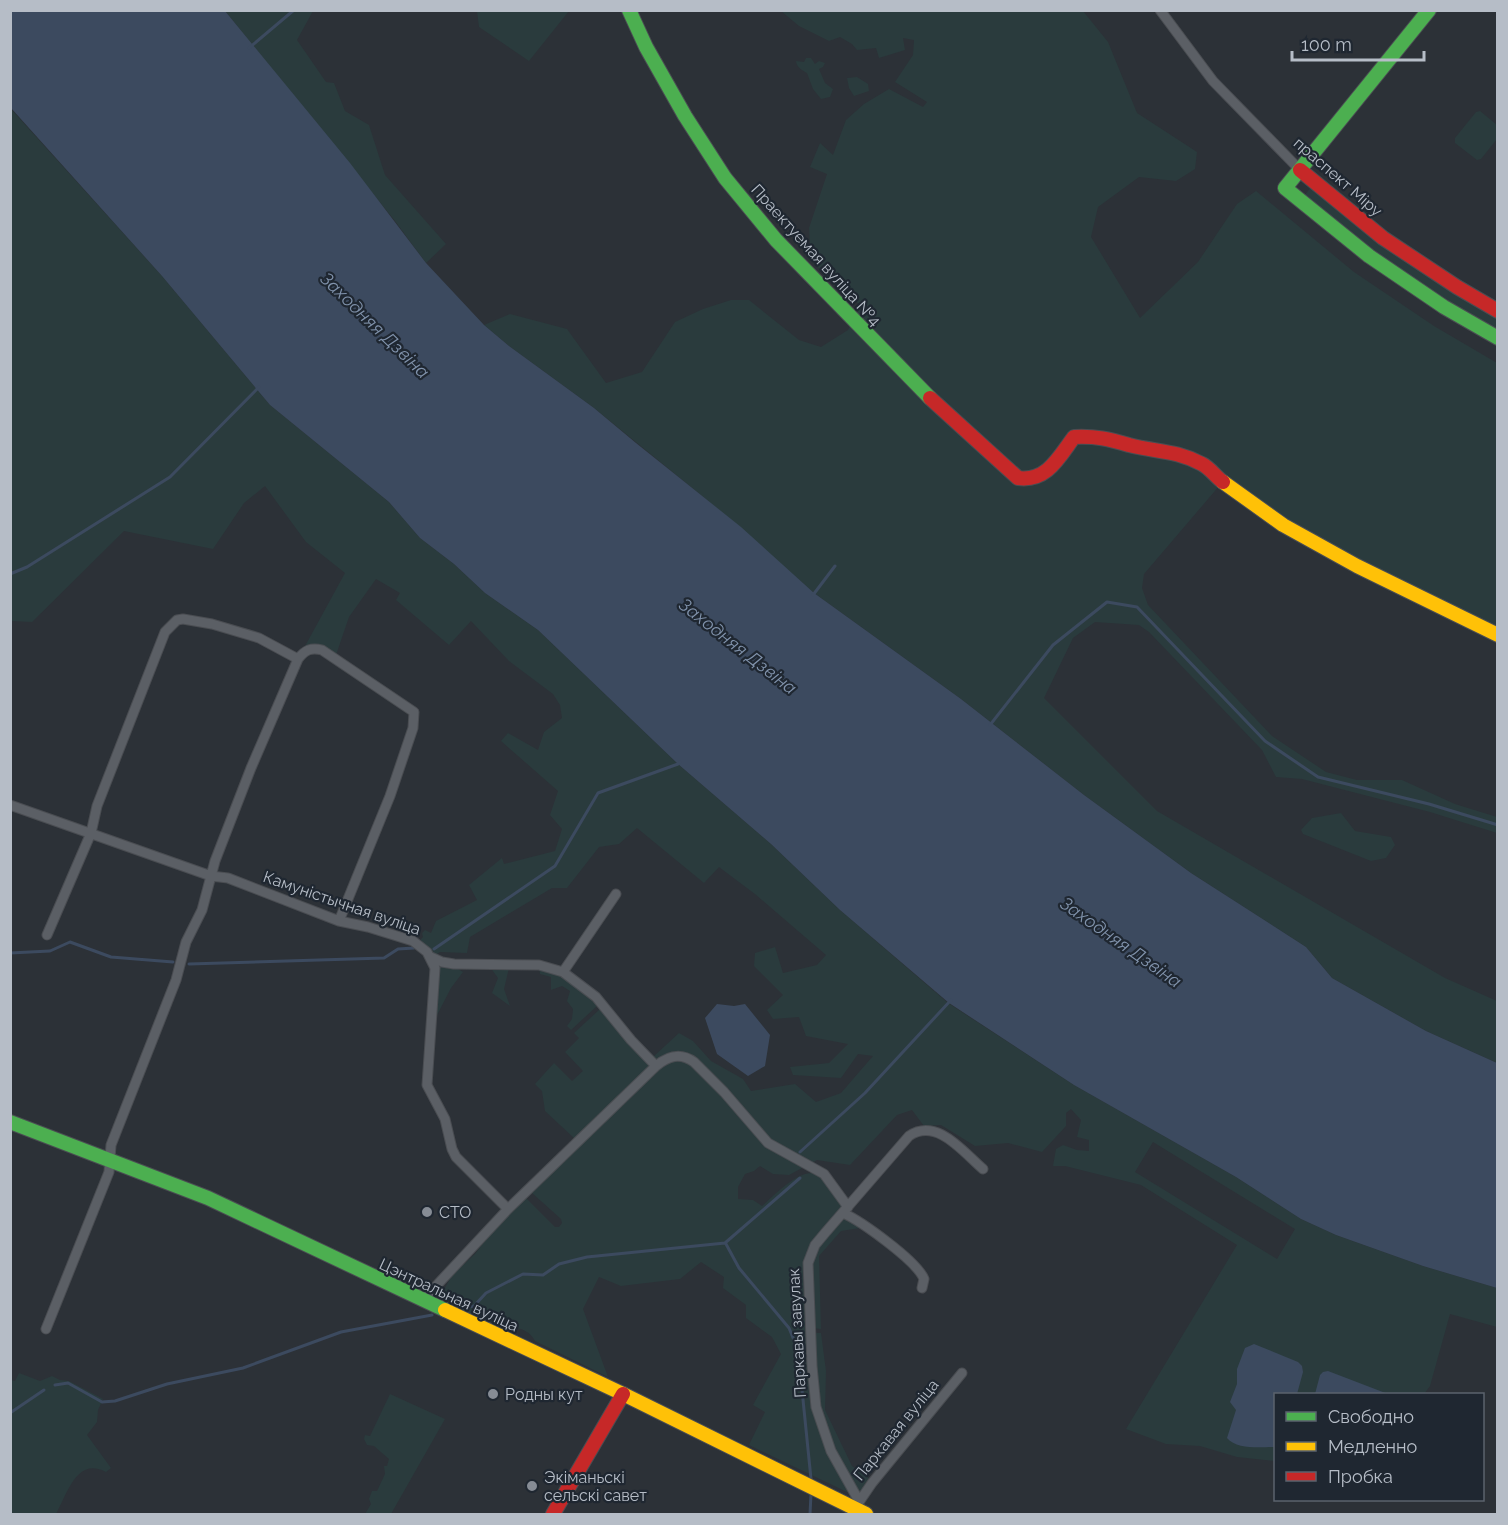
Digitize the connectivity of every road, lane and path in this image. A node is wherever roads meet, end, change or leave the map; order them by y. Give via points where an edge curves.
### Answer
1 (629, 10) edge
2 (1160, 10) edge
3 (1429, 10) edge
4 (1300, 170) junction
5 (1497, 311) edge
6 (1497, 338) edge
7 (1497, 635) edge
8 (298, 659) junction
9 (10, 805) edge
10 (91, 833) junction
11 (211, 876) junction
12 (616, 894) dead end
13 (339, 921) junction
14 (47, 935) dead end
15 (431, 957) junction
16 (562, 972) junction
17 (656, 1066) junction
18 (10, 1122) edge
19 (110, 1159) junction
20 (983, 1169) dead end
21 (508, 1209) junction
22 (845, 1210) junction
23 (922, 1288) dead end
24 (422, 1301) junction
25 (46, 1329) dead end
26 (962, 1373) dead end
27 (623, 1394) junction
28 (862, 1509) edge
29 (553, 1515) edge

1 - 7 street, Праектуемая вуліца №4 via 684,116 725,178 776,240 898,368 1018,478 1038,479 1074,437 1094,436 1178,453 1205,465 1283,525
2 - 4 street, праспект Міру via 1213,81
3 - 4 street
4 - 5 street, праспект Міру via 1383,238
4 - 6 street via 1285,188 1369,256
8 - 10 street via 259,638 212,624 177,620 169,627 97,806
8 - 11 street via 251,768
8 - 13 street via 310,649 322,650 411,708 415,715 390,796
9 - 10 street, Камуністычная вуліца
10 - 11 street, Камуністычная вуліца
10 - 14 street
11 - 13 street, Камуністычная вуліца via 228,878
11 - 19 street via 176,980 111,1145
12 - 16 street
13 - 15 street, Камуністычная вуліца via 413,941
15 - 16 street via 454,964 539,965
15 - 21 street, Камуністычная вуліца via 435,975 427,1085 445,1119 456,1157
16 - 17 street via 596,997
17 - 21 street
17 - 22 street via 674,1056 694,1062 768,1143 824,1174
18 - 19 street, Цэнтральная вуліца
19 - 24 street, Цэнтральная вуліца via 208,1198
19 - 25 street via 109,1172
20 - 22 street, Паркавы завулак via 939,1132 924,1129 909,1136
21 - 24 street
22 - 23 street via 915,1266 924,1279
22 - 28 street, Паркавы завулак via 815,1245 808,1263 812,1366 819,1419 838,1466
24 - 27 street, Цэнтральная вуліца
26 - 28 street, Паркавая вуліца
27 - 28 street, Цэнтральная вуліца
27 - 29 street

